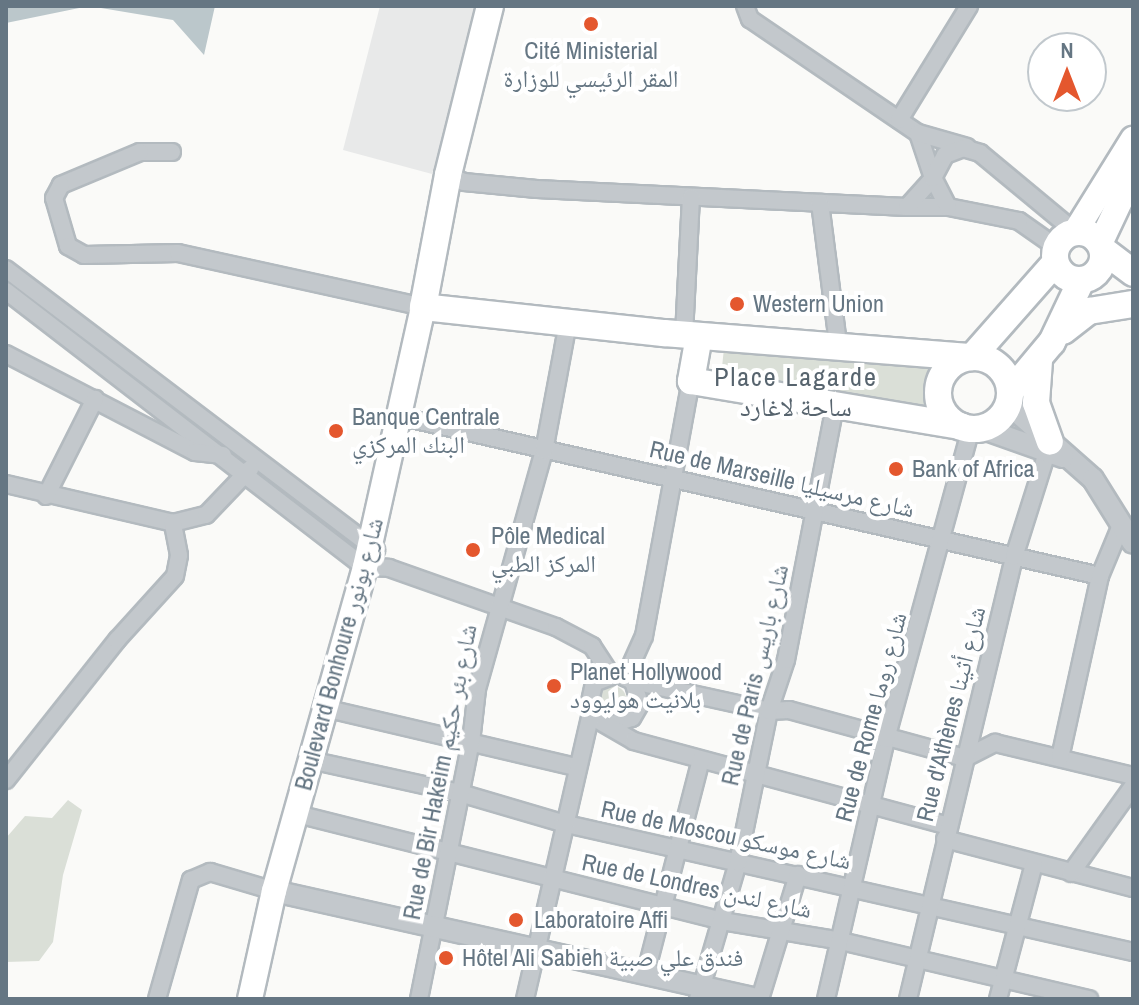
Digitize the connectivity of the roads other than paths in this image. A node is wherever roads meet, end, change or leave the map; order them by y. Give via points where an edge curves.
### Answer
1 (490, 6) edge
2 (508, 6) edge
3 (969, 6) edge
4 (752, 10) edge
5 (899, 120) junction
6 (918, 133) junction
7 (1133, 139) edge
8 (973, 149) junction
9 (172, 152) dead end
10 (1133, 174) edge
11 (933, 178) junction
12 (453, 185) junction
13 (691, 197) junction
14 (820, 203) junction
15 (1037, 205) junction
16 (907, 207) junction
17 (948, 207) junction
18 (1019, 221) junction
19 (1062, 247) junction
20 (1102, 247) junction
21 (6, 269) edge
22 (1133, 273) edge
23 (1087, 279) junction
24 (6, 291) edge
25 (1133, 301) edge
26 (423, 307) junction
27 (568, 323) junction
28 (692, 335) junction
29 (838, 343) junction
30 (1045, 352) junction
31 (6, 354) edge
32 (972, 357) junction
33 (691, 381) junction
34 (1009, 398) junction
35 (95, 399) junction
36 (835, 406) junction
37 (398, 416) junction
38 (971, 428) junction
39 (230, 451) junction
40 (544, 451) junction
41 (1054, 451) junction
42 (257, 461) junction
43 (246, 474) junction
44 (674, 476) junction
45 (6, 484) edge
46 (46, 496) junction
47 (817, 511) junction
48 (173, 523) junction
49 (1122, 523) junction
50 (943, 542) junction
51 (1133, 543) edge
52 (1014, 557) junction
53 (375, 559) junction
54 (1100, 576) junction
55 (501, 604) junction
56 (623, 677) junction
57 (324, 708) junction
58 (769, 711) junction
59 (591, 713) junction
60 (610, 725) junction
61 (886, 739) junction
62 (471, 742) junction
63 (965, 758) junction
64 (1060, 758) junction
65 (310, 760) junction
66 (701, 760) junction
67 (576, 767) junction
68 (755, 776) junction
69 (1133, 776) edge
70 (6, 780) edge
71 (1133, 786) edge
72 (460, 793) junction
73 (870, 809) junction
74 (297, 814) junction
75 (562, 823) junction
76 (947, 833) junction
77 (681, 849) junction
78 (446, 851) junction
79 (738, 862) junction
80 (1034, 864) junction
81 (1071, 873) junction
82 (798, 875) junction
83 (550, 878) junction
84 (854, 888) junction
85 (1133, 888) edge
86 (274, 891) junction
87 (929, 903) junction
88 (665, 906) junction
89 (722, 921) junction
90 (1017, 924) junction
91 (433, 925) junction
92 (779, 929) junction
93 (841, 941) junction
94 (536, 948) junction
95 (1133, 952) edge
96 (916, 960) junction
97 (646, 972) junction
98 (1003, 978) junction
99 (699, 992) edge
100 (157, 999) edge
101 (250, 999) edge
102 (419, 999) edge
103 (525, 999) edge
104 (760, 999) edge
105 (826, 999) edge
106 (908, 999) edge
107 (998, 999) edge
108 (1089, 999) edge

1 - 12 main road
2 - 12 main road
3 - 5 street
4 - 5 street
5 - 6 street
6 - 8 street
6 - 11 street
7 - 19 main road
8 - 11 street via 950,152
8 - 15 street
9 - 26 street via 140,152 61,185 54,198 68,246 84,255 178,253
10 - 20 main road
11 - 16 street
11 - 17 street
12 - 13 street
12 - 26 main road
13 - 14 street
13 - 28 street
14 - 16 street
14 - 29 street
15 - 18 street via 1031,218
15 - 19 street
16 - 17 street
17 - 18 street
18 - 19 street
19 - 20 main road via 1091,235
19 - 23 main road via 1065,277
19 - 32 main road
20 - 22 main road
20 - 23 main road via 1101,268
21 - 39 street
23 - 25 main road
23 - 30 main road
24 - 39 street
25 - 30 main road via 1089,311
26 - 27 main road
26 - 37 main road, Boulevard Bonhoure شارع بونور
27 - 28 main road
27 - 40 street, Rue de Bir Hakeim شارع بئر حكيم
28 - 29 main road
28 - 33 main road
29 - 32 main road
30 - 34 main road
30 - 41 main road via 1036,403
31 - 35 street
32 - 34 main road via 995,363
32 - 38 main road via 950,365 938,387 942,410
33 - 36 main road
33 - 44 street
34 - 38 main road via 998,420
34 - 41 street
35 - 39 street via 195,452
35 - 46 street
36 - 38 main road
36 - 47 street, Rue de Paris شارع باريس
37 - 40 street, Rue de Marseille شارع مرسيليا
37 - 53 main road, Boulevard Bonhoure شارع بونور
38 - 41 street
38 - 50 street, Rue de Rome شارع روما
39 - 42 street
39 - 43 street
40 - 44 street, Rue de Marseille شارع مرسيليا
40 - 55 street, Rue de Bir Hakeim شارع بئر حكيم
41 - 49 street via 1093,479
41 - 52 street, Rue d'Athènes شارع أثينا
42 - 43 street
42 - 53 street
43 - 48 street via 206,515
43 - 53 street
44 - 47 street, Rue de Marseille شارع مرسيليا
44 - 56 street via 644,636
45 - 46 street
46 - 48 street
47 - 50 street, Rue de Marseille شارع مرسيليا
47 - 58 street, Rue de Paris شارع باريس via 786,660
48 - 70 street via 179,555 175,576
49 - 51 street
49 - 54 street
50 - 52 street, Rue de Marseille شارع مرسيليا
50 - 61 street, Rue de Rome شارع روما
52 - 54 street, Rue de Marseille شارع مرسيليا
52 - 63 street, Rue d'Athènes شارع أثينا
53 - 55 street
53 - 57 main road, Boulevard Bonhoure شارع بونور
54 - 64 street
55 - 56 street via 568,632
55 - 62 street, Rue de Bir Hakeim شارع بئر حكيم via 477,689
56 - 58 street
56 - 59 street via 589,691
56 - 60 street via 640,696 637,712 626,723
57 - 62 street
57 - 65 main road, Boulevard Bonhoure شارع بونور
58 - 61 street via 823,718
58 - 68 street, Rue de Paris شارع باريس
59 - 60 street
59 - 67 street
60 - 66 street via 634,741
61 - 63 street
61 - 73 street, Rue de Rome شارع روما
62 - 67 street
62 - 72 street, Rue de Bir Hakeim شارع بئر حكيم
63 - 64 street via 995,743
63 - 76 street, Rue d'Athènes شارع أثينا
64 - 69 street
65 - 72 street, Rue de Moscou شارع موسكو
65 - 74 main road, Boulevard Bonhoure شارع بونور
66 - 68 street
66 - 77 street
67 - 75 street
68 - 73 street
68 - 79 street, Rue de Paris شارع باريس
71 - 81 street
72 - 75 street, Rue de Moscou شارع موسكو
72 - 78 street, Rue de Bir Hakeim شارع بئر حكيم
73 - 76 street
73 - 84 street, Rue de Rome شارع روما
74 - 78 street, Rue de Londres شارع لندن
74 - 86 main road, Boulevard Bonhoure شارع بونور
75 - 77 street, Rue de Moscou شارع موسكو
75 - 83 street
76 - 80 street
76 - 87 street, Rue d'Athènes شارع أثينا
77 - 79 street, Rue de Moscou شارع موسكو
77 - 88 street
78 - 83 street, Rue de Londres شارع لندن
78 - 91 street, Rue de Bir Hakeim شارع بئر حكيم
79 - 82 street, Rue de Moscou شارع موسكو
79 - 89 street, Rue de Paris شارع باريس
80 - 81 street
80 - 90 street
81 - 85 street
82 - 84 street, Rue de Moscou شارع موسكو
82 - 92 street
83 - 88 street, Rue de Londres شارع لندن
83 - 94 street
84 - 87 street, Rue de Moscou شارع موسكو
84 - 93 street, Rue de Rome شارع روما
86 - 91 street
86 - 100 street via 210,872 191,880
86 - 101 main road, Boulevard Bonhoure شارع بونور
87 - 90 street, Rue de Moscou شارع موسكو
87 - 96 street, Rue d'Athènes شارع أثينا
88 - 89 street, Rue de Londres شارع لندن
88 - 97 street
89 - 92 street, Rue de Londres شارع لندن
89 - 99 street, Rue de Paris شارع باريس
90 - 95 street, Rue de Moscou شارع موسكو
90 - 98 street
91 - 94 street
91 - 102 street, Rue de Bir Hakeim شارع بئر حكيم
92 - 93 street, Rue de Londres شارع لندن
92 - 104 street
93 - 96 street, Rue de Londres شارع لندن
93 - 105 street, Rue de Rome شارع روما
94 - 97 street
94 - 103 street
96 - 98 street, Rue de Londres شارع لندن
96 - 106 street, Rue d'Athènes شارع أثينا
97 - 99 street
98 - 107 street
98 - 108 street, Rue de Londres شارع لندن
99 - 104 street

